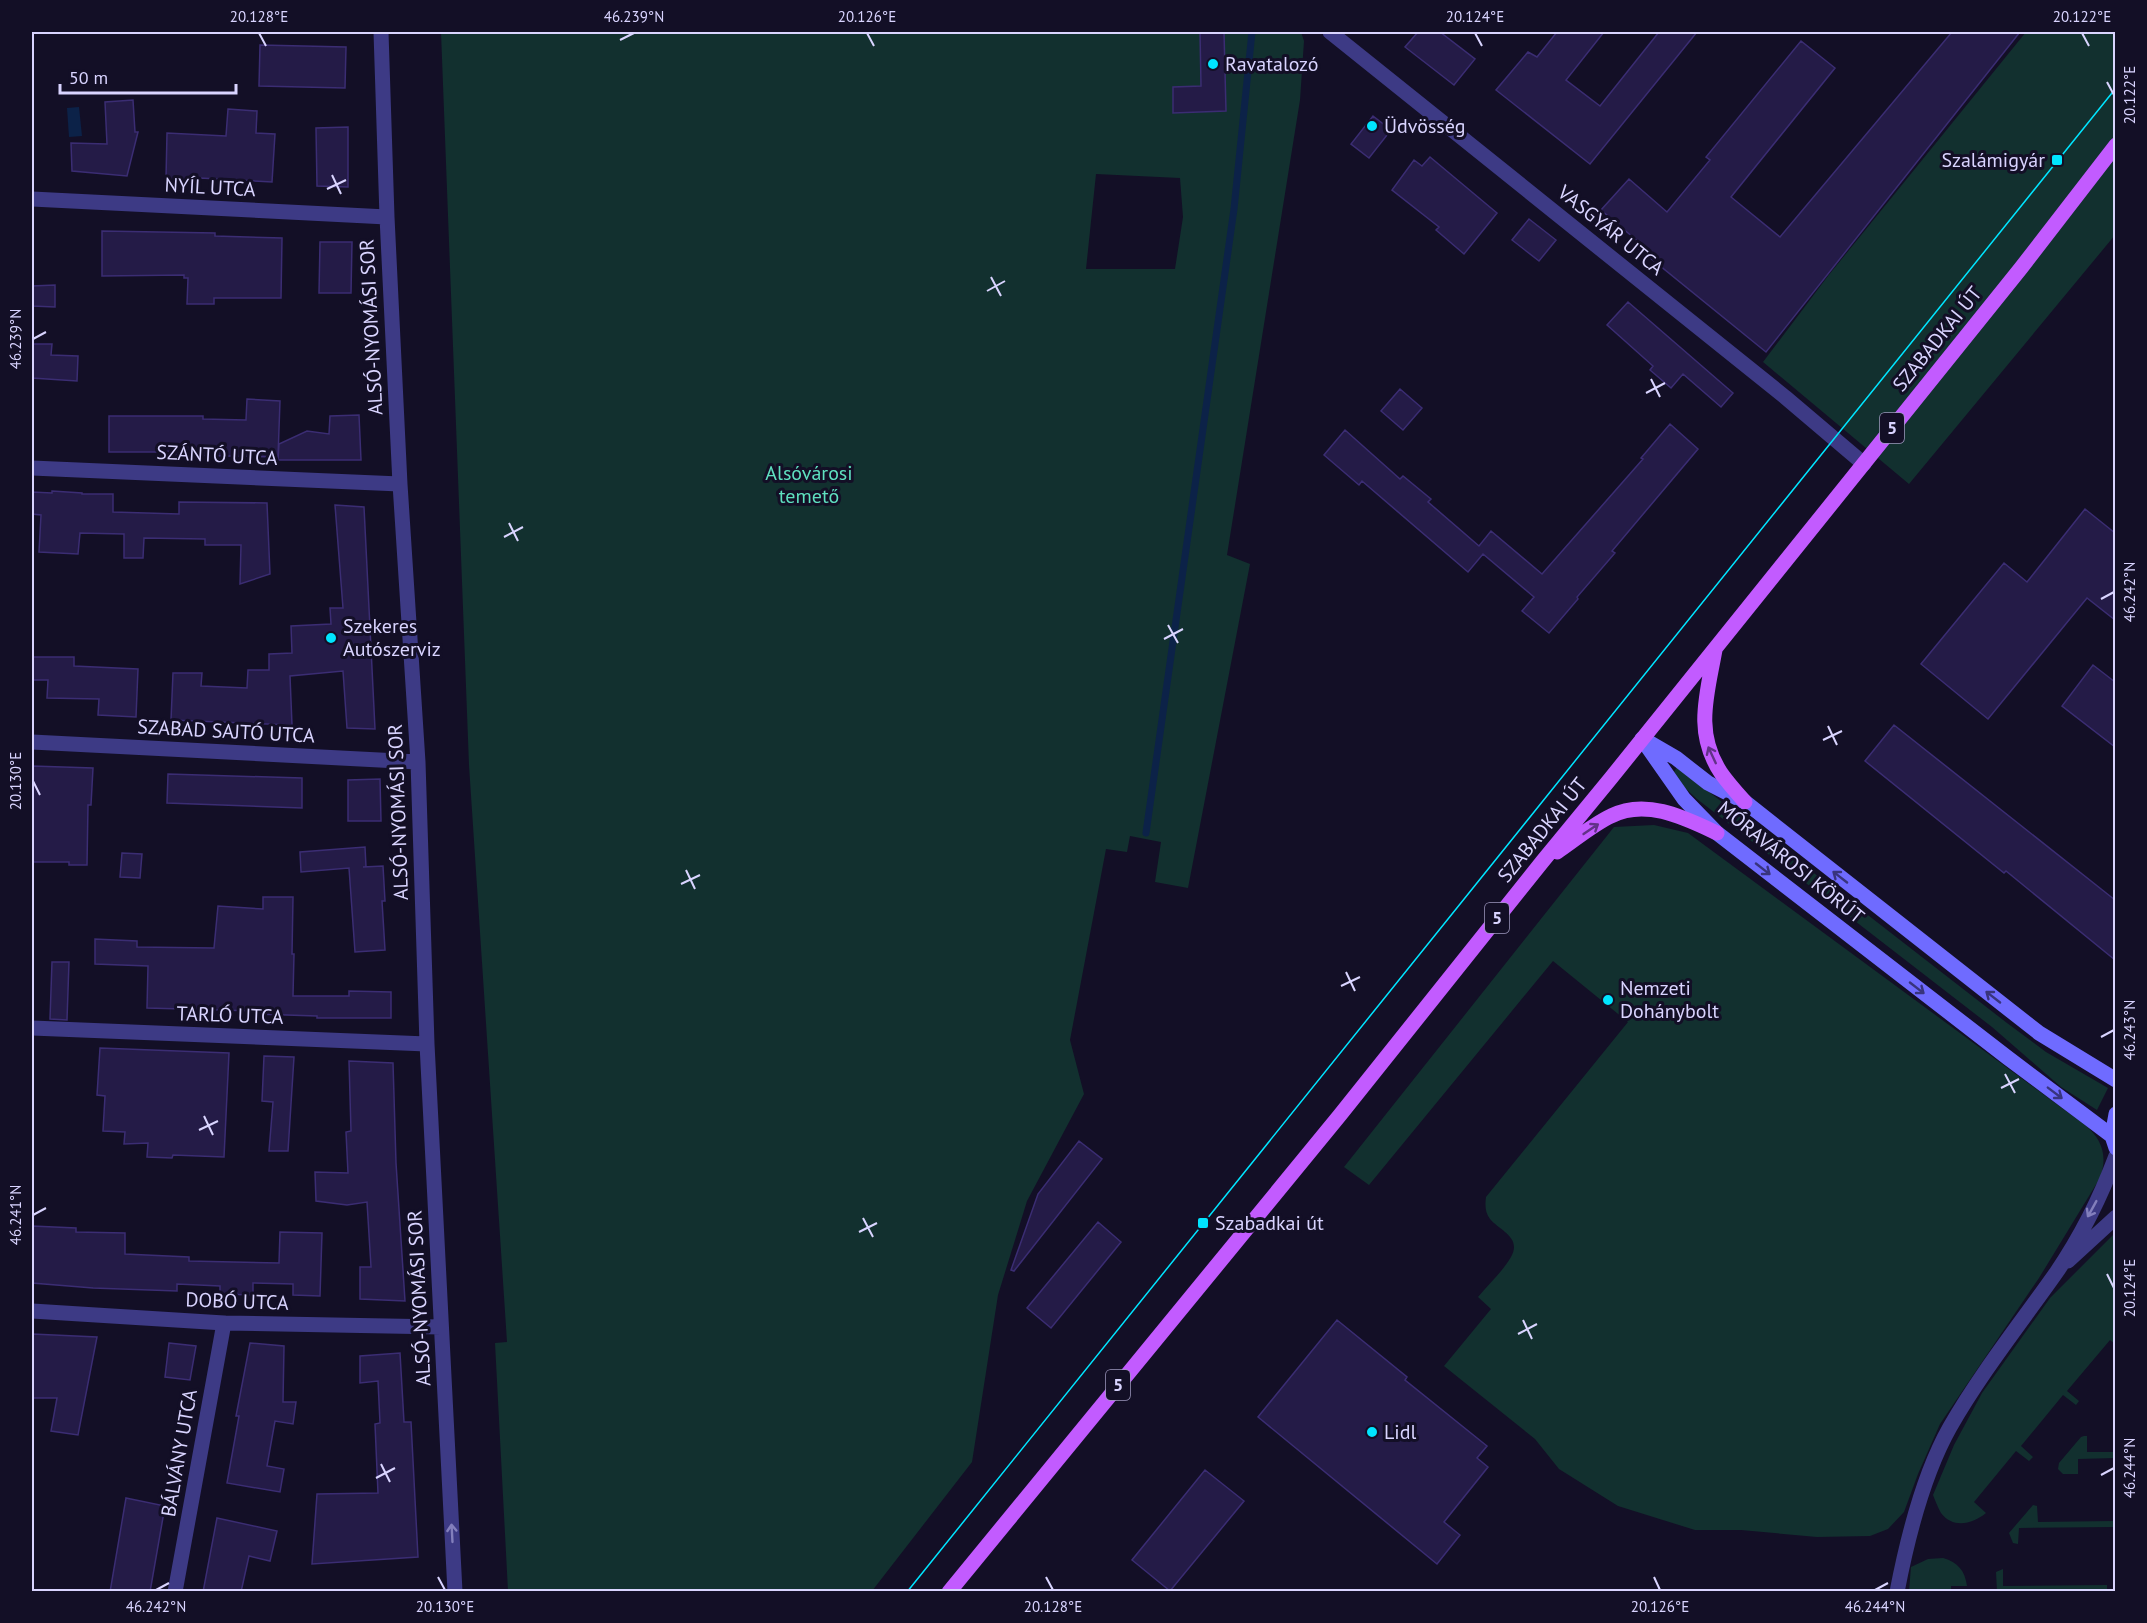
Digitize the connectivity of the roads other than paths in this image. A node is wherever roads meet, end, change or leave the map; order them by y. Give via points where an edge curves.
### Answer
1 (381, 32) edge
2 (1330, 32) edge
3 (2115, 145) edge
4 (32, 199) edge
5 (387, 218) junction
6 (1864, 464) junction
7 (32, 468) edge
8 (400, 484) junction
9 (1716, 647) junction
10 (1642, 739) junction
11 (32, 742) edge
12 (418, 762) junction
13 (1745, 802) junction
14 (1717, 833) junction
15 (1542, 861) junction
16 (32, 1028) edge
17 (427, 1044) junction
18 (2115, 1080) edge
19 (2115, 1114) edge
20 (2114, 1142) edge
21 (2115, 1156) edge
22 (2115, 1217) edge
23 (2057, 1271) junction
24 (32, 1311) edge
25 (224, 1323) junction
26 (441, 1327) junction
27 (176, 1592) edge
28 (455, 1592) edge
29 (949, 1592) edge
30 (1897, 1592) edge

1 - 5 street, ALSÓ-NYOMÁSI SOR
2 - 6 street, VASGYÁR UTCA
3 - 6 main road, SZABADKAI ÚT / 5
4 - 5 street, NYÍL UTCA
5 - 8 street, ALSÓ-NYOMÁSI SOR
6 - 9 main road, SZABADKAI ÚT / 5
7 - 8 street, SZÁNTÓ UTCA
8 - 12 street, ALSÓ-NYOMÁSI SOR
9 - 10 main road, SZABADKAI ÚT / 5
13 -> 9 main road via 1722,774 1705,736 1705,704
10 - 13 main road, MÓRAVÁROSI KÖRÚT via 1676,758 1707,783
10 - 14 main road, MÓRAVÁROSI KÖRÚT via 1684,799
10 - 15 main road, SZABADKAI ÚT / 5
11 - 12 street, SZABAD SAJTÓ UTCA
12 - 17 street, ALSÓ-NYOMÁSI SOR
18 -> 13 main road, MÓRAVÁROSI KÖRÚT via 2039,1033
15 -> 14 main road via 1612,815 1638,809 1673,814
14 -> 20 main road, MÓRAVÁROSI KÖRÚT
15 - 29 main road, SZABADKAI ÚT / 5 via 1333,1124
16 - 17 street, TARLÓ UTCA
17 - 26 street, ALSÓ-NYOMÁSI SOR
19 - 20 main road
21 -> 23 street via 2102,1191
22 - 23 street
23 - 30 street via 1949,1429 1905,1546
24 - 25 street, DOBÓ UTCA
25 - 26 street, DOBÓ UTCA
25 - 27 street, BÁLVÁNY UTCA
28 -> 26 street, ALSÓ-NYOMÁSI SOR

